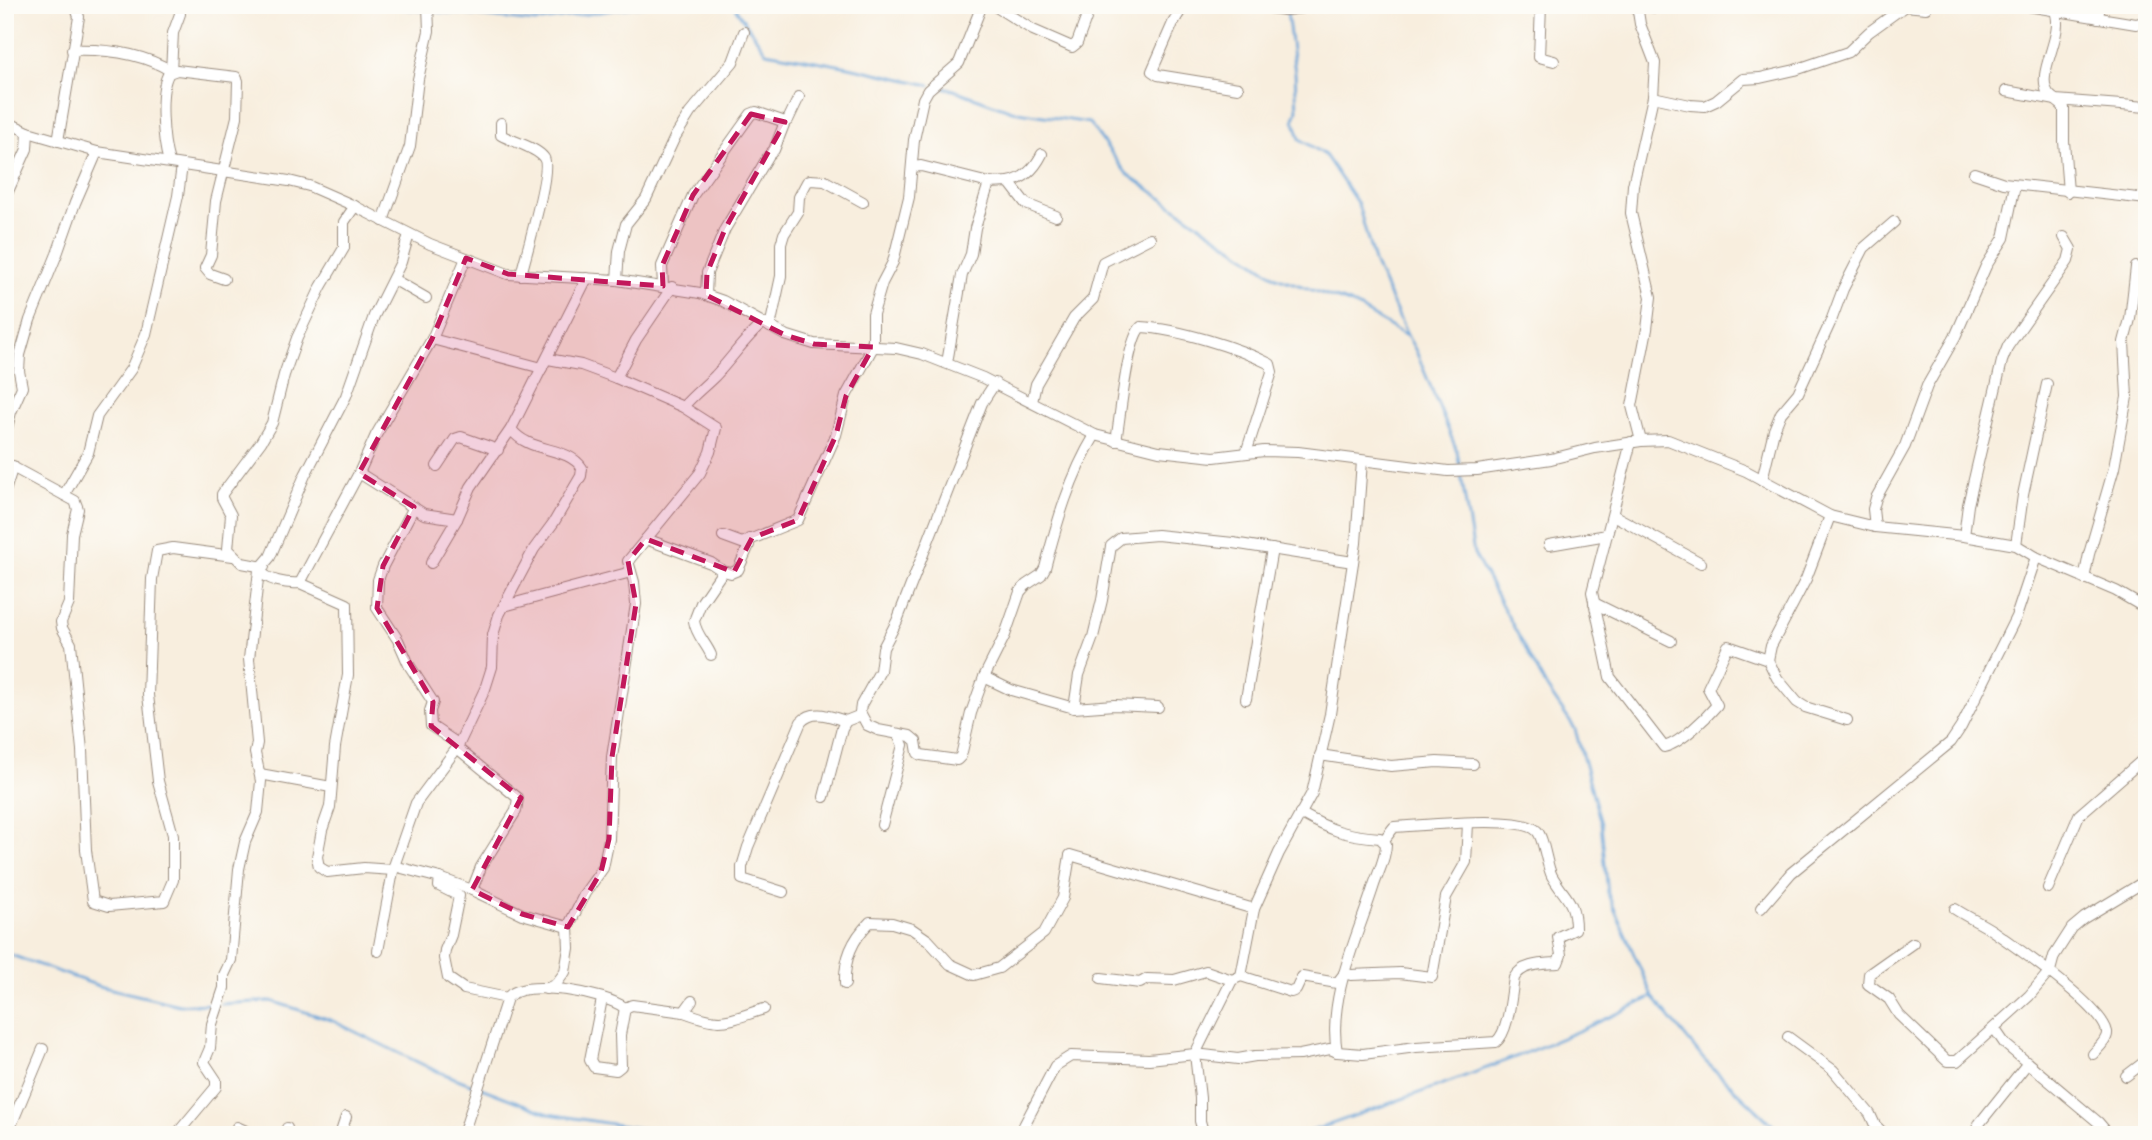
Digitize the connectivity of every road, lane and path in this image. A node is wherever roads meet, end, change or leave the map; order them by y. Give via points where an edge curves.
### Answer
1 (75, 5) edge
2 (179, 5) edge
3 (428, 5) edge
4 (982, 5) edge
5 (992, 5) edge
6 (1091, 5) edge
7 (1184, 5) edge
8 (1244, 5) edge
9 (1330, 5) edge
10 (1541, 5) edge
11 (1675, 5) edge
12 (2021, 5) edge
13 (2100, 5) edge
14 (1637, 6) edge
15 (1926, 8) dead end
16 (2055, 11) junction
17 (2098, 18) junction
18 (2147, 21) edge
19 (744, 32) dead end
20 (72, 50) junction
21 (1554, 61) dead end
22 (171, 71) junction
23 (1238, 88) dead end
24 (2006, 91) dead end
25 (799, 97) dead end
26 (1653, 97) junction
27 (2056, 100) junction
28 (2147, 107) edge
29 (5, 121) edge
30 (785, 122) junction
31 (501, 123) dead end
32 (28, 132) junction
33 (58, 142) junction
34 (97, 152) junction
35 (1042, 154) dead end
36 (169, 162) junction
37 (182, 164) junction
38 (912, 167) junction
39 (223, 172) junction
40 (1974, 173) dead end
41 (1008, 179) junction
42 (989, 183) junction
43 (2015, 185) junction
44 (2068, 192) junction
45 (5, 198) edge
46 (2147, 199) edge
47 (863, 202) dead end
48 (355, 206) junction
49 (1056, 216) dead end
50 (383, 220) junction
51 (1894, 222) dead end
52 (409, 234) junction
53 (2064, 237) dead end
54 (1150, 238) dead end
55 (466, 258) junction
56 (2136, 267) dead end
57 (521, 275) junction
58 (587, 278) junction
59 (224, 279) dead end
60 (393, 279) junction
61 (617, 280) junction
62 (667, 287) junction
63 (706, 295) junction
64 (426, 298) dead end
65 (766, 325) junction
66 (432, 339) junction
67 (873, 347) junction
68 (947, 363) junction
69 (545, 364) junction
70 (616, 378) junction
71 (995, 383) junction
72 (2047, 384) dead end
73 (1032, 402) junction
74 (683, 407) junction
75 (511, 429) junction
76 (1095, 435) junction
77 (5, 436) edge
78 (1116, 441) junction
79 (1636, 441) junction
80 (498, 450) junction
81 (1246, 453) junction
82 (1362, 461) junction
83 (9, 465) edge
84 (437, 466) dead end
85 (359, 473) junction
86 (1762, 480) junction
87 (5, 491) edge
88 (64, 495) junction
89 (415, 507) junction
90 (1613, 515) junction
91 (1830, 516) junction
92 (457, 519) junction
93 (1875, 527) junction
94 (1608, 535) junction
95 (723, 536) dead end
96 (1964, 536) junction
97 (646, 539) junction
98 (749, 539) junction
99 (1549, 545) dead end
100 (2016, 545) junction
101 (1272, 549) junction
102 (233, 556) junction
103 (2036, 557) junction
104 (1353, 562) junction
105 (431, 563) dead end
106 (1701, 563) dead end
107 (262, 568) junction
108 (723, 571) junction
109 (631, 572) junction
110 (2084, 579) junction
111 (300, 583) junction
112 (1594, 603) junction
113 (505, 606) junction
114 (2147, 609) edge
115 (1671, 641) dead end
116 (711, 655) dead end
117 (1768, 660) junction
118 (984, 677) junction
119 (1246, 699) dead end
120 (1074, 708) junction
121 (1158, 708) dead end
122 (861, 715) junction
123 (1847, 720) dead end
124 (846, 721) junction
125 (898, 735) junction
126 (458, 746) junction
127 (1320, 755) junction
128 (2147, 756) edge
129 (1473, 764) dead end
130 (260, 774) junction
131 (331, 787) junction
132 (824, 797) dead end
133 (1300, 813) junction
134 (1468, 823) junction
135 (882, 825) dead end
136 (1384, 840) junction
137 (394, 868) junction
138 (440, 878) junction
139 (2147, 880) edge
140 (2048, 888) dead end
141 (472, 890) junction
142 (783, 892) dead end
143 (1761, 908) dead end
144 (1254, 909) junction
145 (1955, 909) dead end
146 (568, 927) junction
147 (1913, 943) dead end
148 (378, 951) dead end
149 (2050, 971) junction
150 (1344, 974) junction
151 (1101, 978) dead end
152 (1237, 978) junction
153 (845, 984) dead end
154 (546, 989) junction
155 (507, 998) junction
156 (602, 999) junction
157 (692, 1001) dead end
158 (625, 1008) junction
159 (764, 1009) dead end
160 (684, 1012) junction
161 (1994, 1028) junction
162 (1788, 1037) dead end
163 (43, 1049) dead end
164 (1337, 1052) junction
165 (1195, 1054) junction
166 (2093, 1055) dead end
167 (2147, 1060) edge
168 (2027, 1064) junction
169 (2126, 1076) dead end
170 (346, 1117) dead end
171 (7, 1127) edge
172 (237, 1127) dead end
173 (1975, 1134) edge
174 (176, 1135) edge
175 (255, 1135) edge
176 (340, 1135) edge
177 (463, 1135) edge
178 (1019, 1135) edge
179 (1204, 1135) edge
180 (1885, 1135) edge
181 (2109, 1135) edge

1 - 20 street via 79,16
2 - 22 street
3 - 50 street via 429,31 410,146
4 - 38 street via 958,63 925,94
5 - 6 street via 1072,47
7 - 23 street via 1152,71
8 - 9 street via 1302,10
10 - 21 street via 1539,57
11 - 14 street
12 - 16 street
13 - 17 street
14 - 26 street via 1655,62
15 - 26 street via 1905,6 1849,52 1795,70 1743,79 1705,106
16 - 17 street
16 - 27 street via 2059,24 2049,53 2046,87
17 - 18 street via 2136,24
19 - 61 street via 733,62 690,113 646,199 626,224
20 - 22 street via 147,58
20 - 33 street
22 - 36 street via 165,81 162,130
22 - 39 street via 231,75 238,81 237,117
24 - 27 street
25 - 30 street
26 - 79 street via 1631,213 1651,297 1632,406
27 - 28 street
27 - 44 street via 2064,108
29 - 32 street
30 - 62 street via 751,114 694,195 662,266
30 - 63 street via 774,150 725,229 707,273
31 - 57 street via 501,135 537,153 547,165
32 - 33 street
32 - 45 street via 27,149
33 - 34 street
34 - 36 street
34 - 77 street via 30,320 20,355 22,387
35 - 41 street via 1036,167 1015,181
36 - 37 street
37 - 39 street
37 - 88 street via 146,334 131,369 97,416 88,453
38 - 42 street
38 - 67 street via 893,262 873,314
39 - 48 street via 309,186
39 - 59 street via 211,255 205,268
40 - 43 street
41 - 42 street
41 - 49 street via 1027,205
42 - 68 street via 962,275
43 - 44 street
43 - 93 street via 2004,238 1986,265 1955,337 1927,386 1905,446 1876,498
44 - 46 street
47 - 65 street via 825,181 807,182 781,244 781,276
48 - 50 street
48 - 102 street via 344,222 344,248 297,338 272,423 222,494 231,515 227,540
50 - 52 street
51 - 86 street via 1864,248 1843,289 1798,393 1781,413
52 - 55 street
52 - 60 street
53 - 96 street via 2071,249 2068,261 2002,361
54 - 73 street via 1103,262 1093,299 1074,318 1036,384
55 - 57 street
55 - 66 street
56 - 110 street via 2124,342 2127,397 2114,468
57 - 58 street
58 - 61 street
58 - 69 street
60 - 64 street
60 - 107 street via 374,316 346,396
61 - 62 street
62 - 63 street
62 - 70 street
63 - 65 street
65 - 67 street via 814,344
65 - 74 street via 745,338
66 - 69 street
66 - 85 street
67 - 68 street via 895,348
67 - 98 street via 846,396 836,435 797,520
68 - 71 street
69 - 70 street via 581,365
69 - 75 street
70 - 74 street
71 - 73 street
71 - 122 street via 982,403 883,648 880,671 861,705
72 - 100 street
73 - 76 street
74 - 97 street via 716,428 710,452 700,473
75 - 80 street
75 - 113 street via 524,443 573,458 582,468
76 - 78 street
76 - 118 street via 1059,515 1045,568 1020,592
78 - 81 street via 1197,457
78 - 81 street via 1131,348 1141,327 1205,340 1270,364 1272,372
79 - 82 street via 1477,470
79 - 86 street via 1668,440
79 - 90 street
80 - 84 street via 461,437
80 - 92 street via 471,487
81 - 82 street via 1298,452
82 - 104 street
83 - 87 street
83 - 88 street
85 - 89 street
85 - 111 street
86 - 91 street
88 - 102 street via 75,501 78,509 72,534 69,603 61,621 71,644 93,901 109,906 164,901 173,880 173,835 158,780 148,695 157,551 173,548
89 - 92 street via 424,514
89 - 126 street via 377,580 377,608 433,702 431,726
90 - 94 street
90 - 106 street
91 - 93 street
91 - 117 street
92 - 105 street
93 - 96 street
94 - 99 street
94 - 112 street via 1594,583
95 - 98 street via 739,544
96 - 100 street
97 - 108 street
97 - 109 street via 628,561
98 - 108 street via 738,570
100 - 103 street
101 - 104 street
101 - 119 street
101 - 120 street via 1157,535 1121,538 1111,546
102 - 107 street
103 - 110 street
103 - 143 street via 2016,617 1951,742 1791,873
104 - 127 street
107 - 111 street via 263,575
107 - 130 street via 249,659
108 - 116 street via 694,621
109 - 113 street
109 - 146 street via 636,604 612,757 610,839 601,872 584,893
110 - 114 street
111 - 131 street via 347,604 348,675
112 - 115 street
112 - 117 street via 1610,677 1664,747 1701,724 1717,705 1708,688 1728,646
113 - 126 street via 493,635 492,667 485,690
117 - 123 street via 1797,702
118 - 120 street
118 - 125 street via 959,759 921,755 913,738
120 - 121 street
122 - 124 street
122 - 125 street via 878,730
124 - 132 street
124 - 142 street via 814,714 801,722 748,847 742,879
125 - 135 street via 903,745
126 - 137 street via 416,803
126 - 141 street via 518,798 516,811
127 - 129 street via 1391,766
127 - 133 street via 1312,793
128 - 140 street via 2079,816
130 - 131 street
130 - 174 street via 258,812 239,869 230,960 204,1062 216,1087
131 - 137 street via 318,867 327,872
133 - 136 street via 1326,828
133 - 144 street
134 - 136 street via 1394,827
134 - 150 street via 1466,862 1446,897 1432,977
134 - 164 street via 1526,824 1540,834 1552,876 1575,913 1574,931 1558,937 1558,963 1517,972 1505,1028 1496,1042 1363,1054
136 - 150 street via 1386,849
137 - 138 street
137 - 148 street
138 - 141 street
138 - 155 street via 439,886 459,897 445,950 448,978 464,989
139 - 149 street via 2072,928
141 - 146 street via 522,915
144 - 152 street
144 - 153 street via 1070,855 1063,898 1044,933 999,968 974,975 950,964 912,929 870,922 859,933 844,965
145 - 149 street
146 - 154 street via 568,964 556,984
147 - 161 street via 1869,974 1868,984 1889,999 1899,1015 1947,1060 1957,1061
149 - 161 street
149 - 166 street via 2103,1023 2107,1037
150 - 152 street via 1337,983 1302,977 1291,992
150 - 164 street via 1335,1019
151 - 152 street via 1140,983 1206,971
152 - 165 street
154 - 155 street via 523,988
154 - 156 street via 586,992
155 - 177 street
156 - 158 street via 615,1000
156 - 158 street via 590,1060 594,1067 616,1070 621,1066
157 - 160 street
158 - 160 street
159 - 160 street via 732,1021 711,1022
161 - 168 street
162 - 180 street via 1833,1070
163 - 171 street
164 - 165 street via 1238,1059
165 - 178 street via 1149,1059 1065,1058 1055,1066
165 - 179 street
167 - 169 street
168 - 173 street
168 - 181 street
170 - 176 street
172 - 175 street

